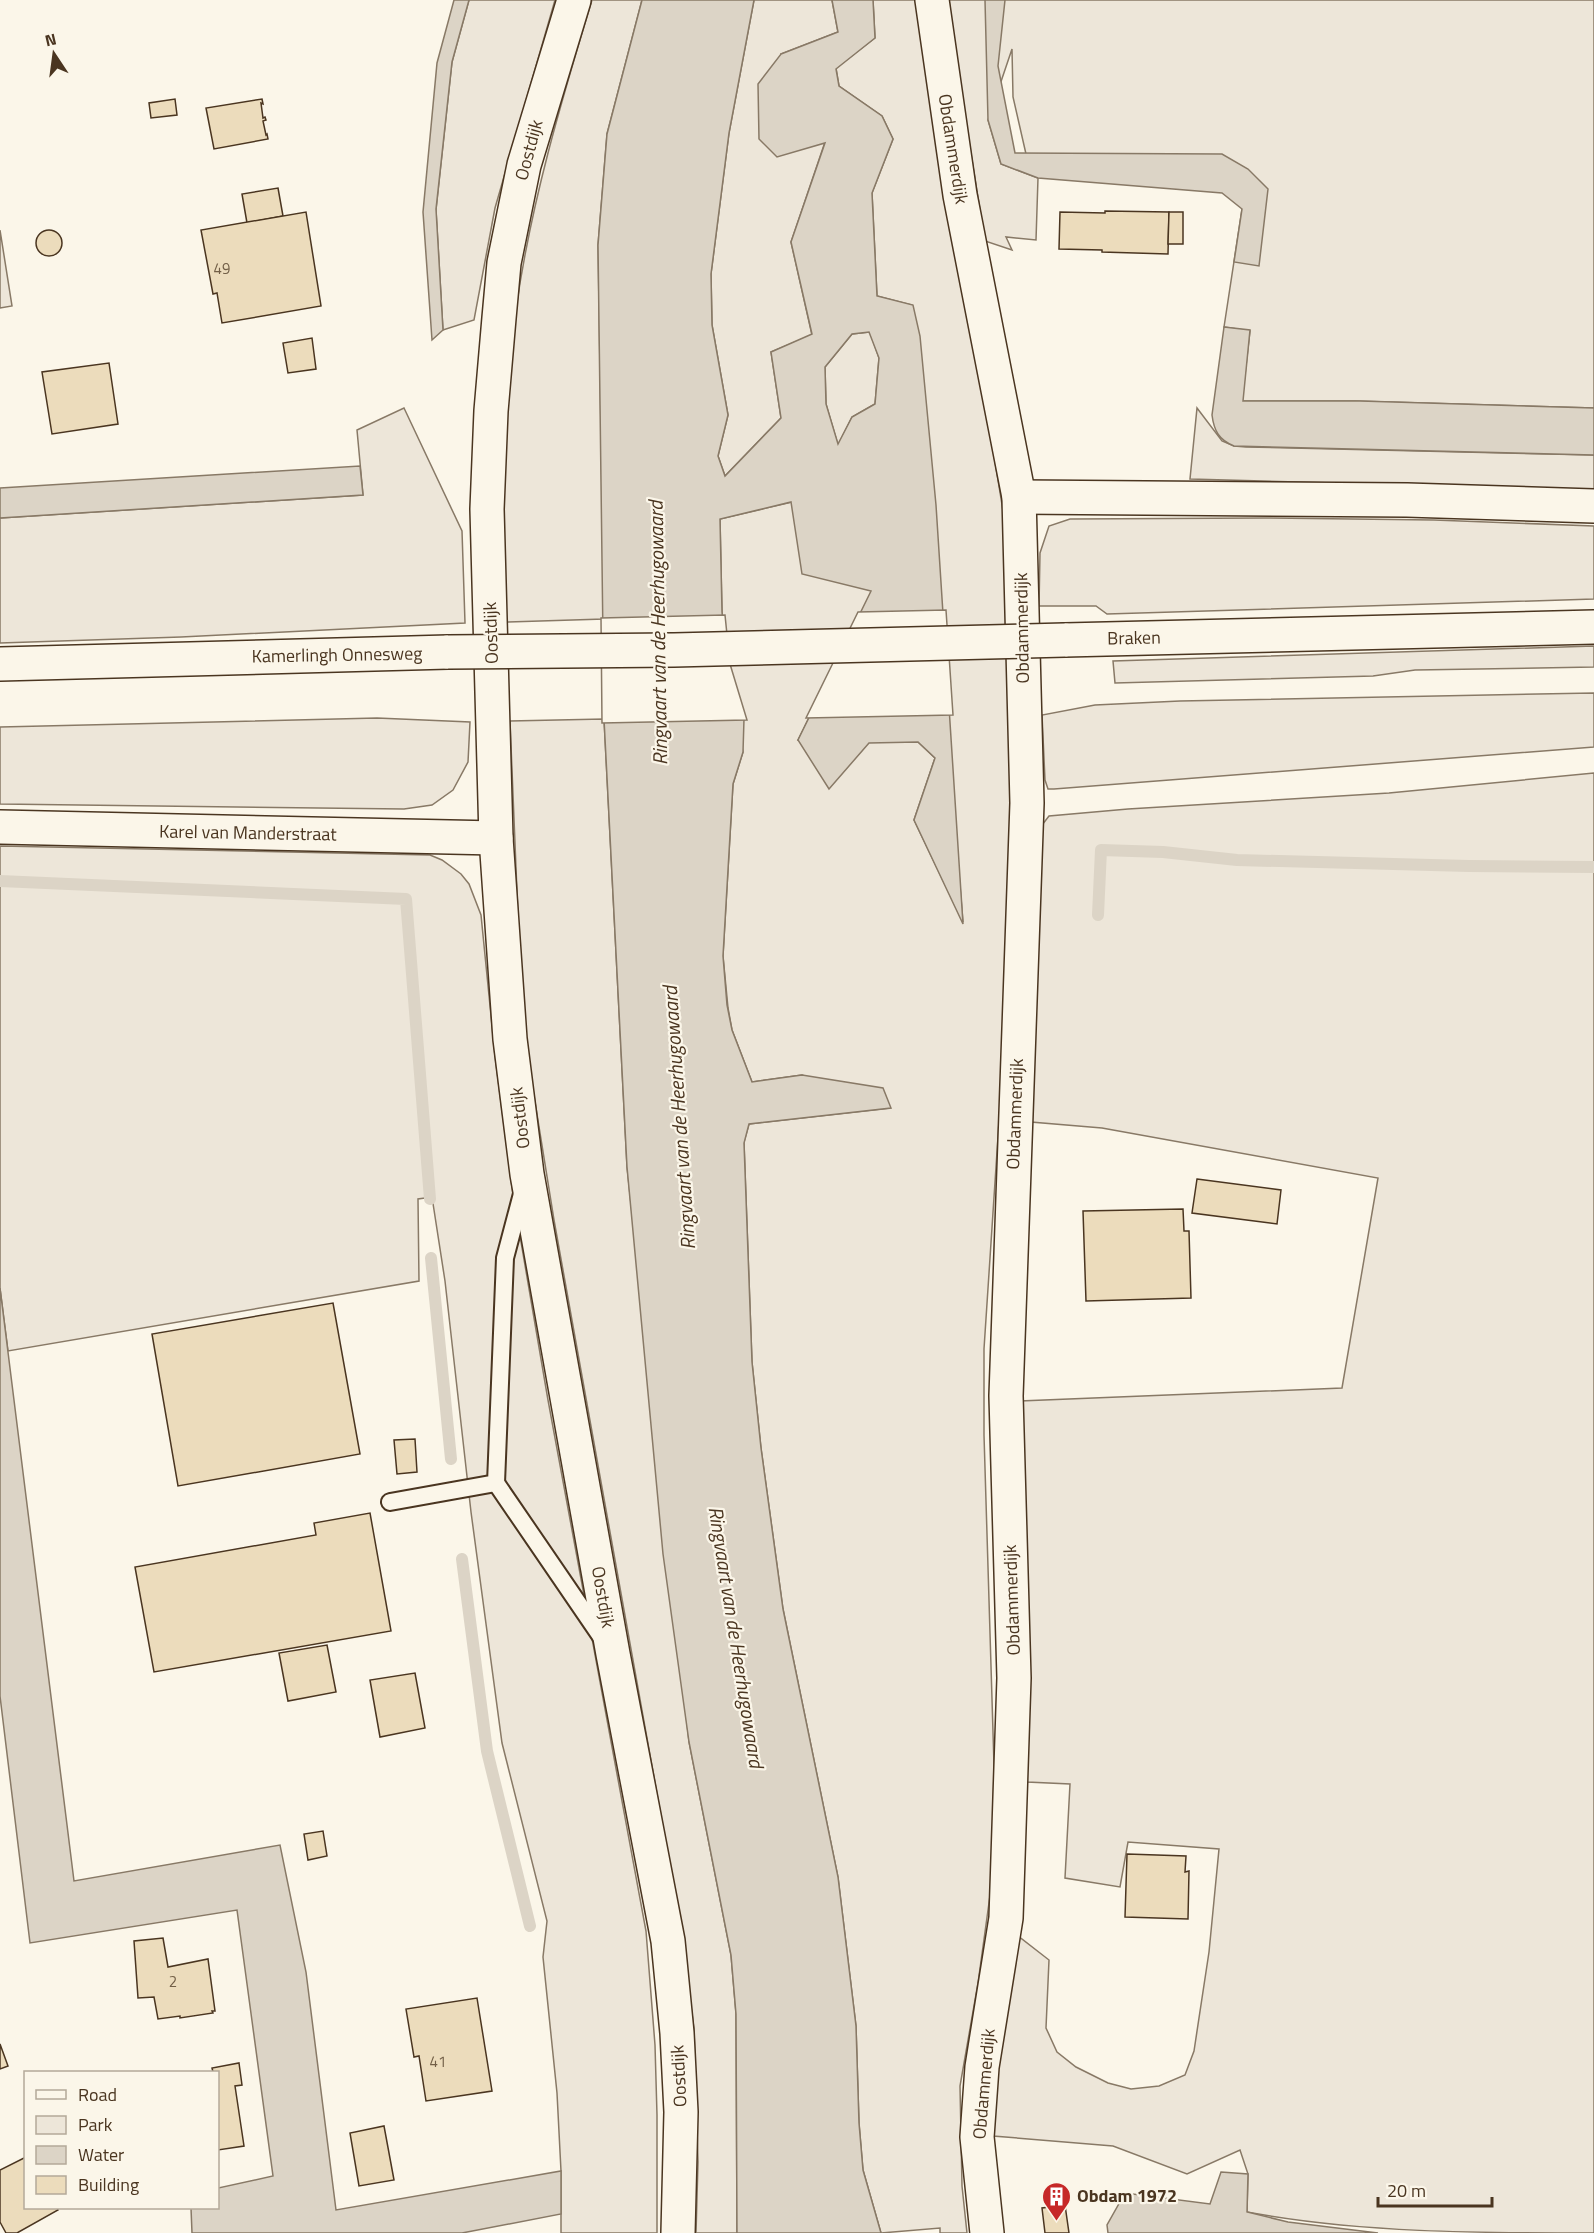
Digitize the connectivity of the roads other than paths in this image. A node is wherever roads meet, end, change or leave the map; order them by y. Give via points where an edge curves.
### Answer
1 (574, 0) edge
2 (933, 0) edge
3 (1019, 497) junction
4 (1594, 506) edge
5 (1594, 627) edge
6 (674, 650) joint
7 (0, 664) edge
8 (0, 827) edge
9 (496, 837) junction
10 (527, 1174) junction
11 (496, 1483) junction
12 (390, 1502) dead end
13 (613, 1654) junction
14 (678, 2233) edge
15 (987, 2233) edge

1 - 9 street, Oostdijk via 524,165 504,263 487,508
2 - 3 street, Obdammerdijk via 960,195
3 - 4 street via 1407,500
3 - 15 street, Obdammerdijk via 1027,803 1006,1396 1014,1678 1006,1918 982,2067 977,2137
5 - 6 street, Braken, bridge
6 - 7 street, Kamerlingh Onnesweg, bridge
8 - 9 street, Karel van Manderstraat
9 - 10 street, Oostdijk via 510,1039
10 - 11 lane via 505,1258
10 - 13 street, Oostdijk
11 - 12 lane
11 - 13 lane
13 - 14 street, Oostdijk via 668,1941 681,2112

